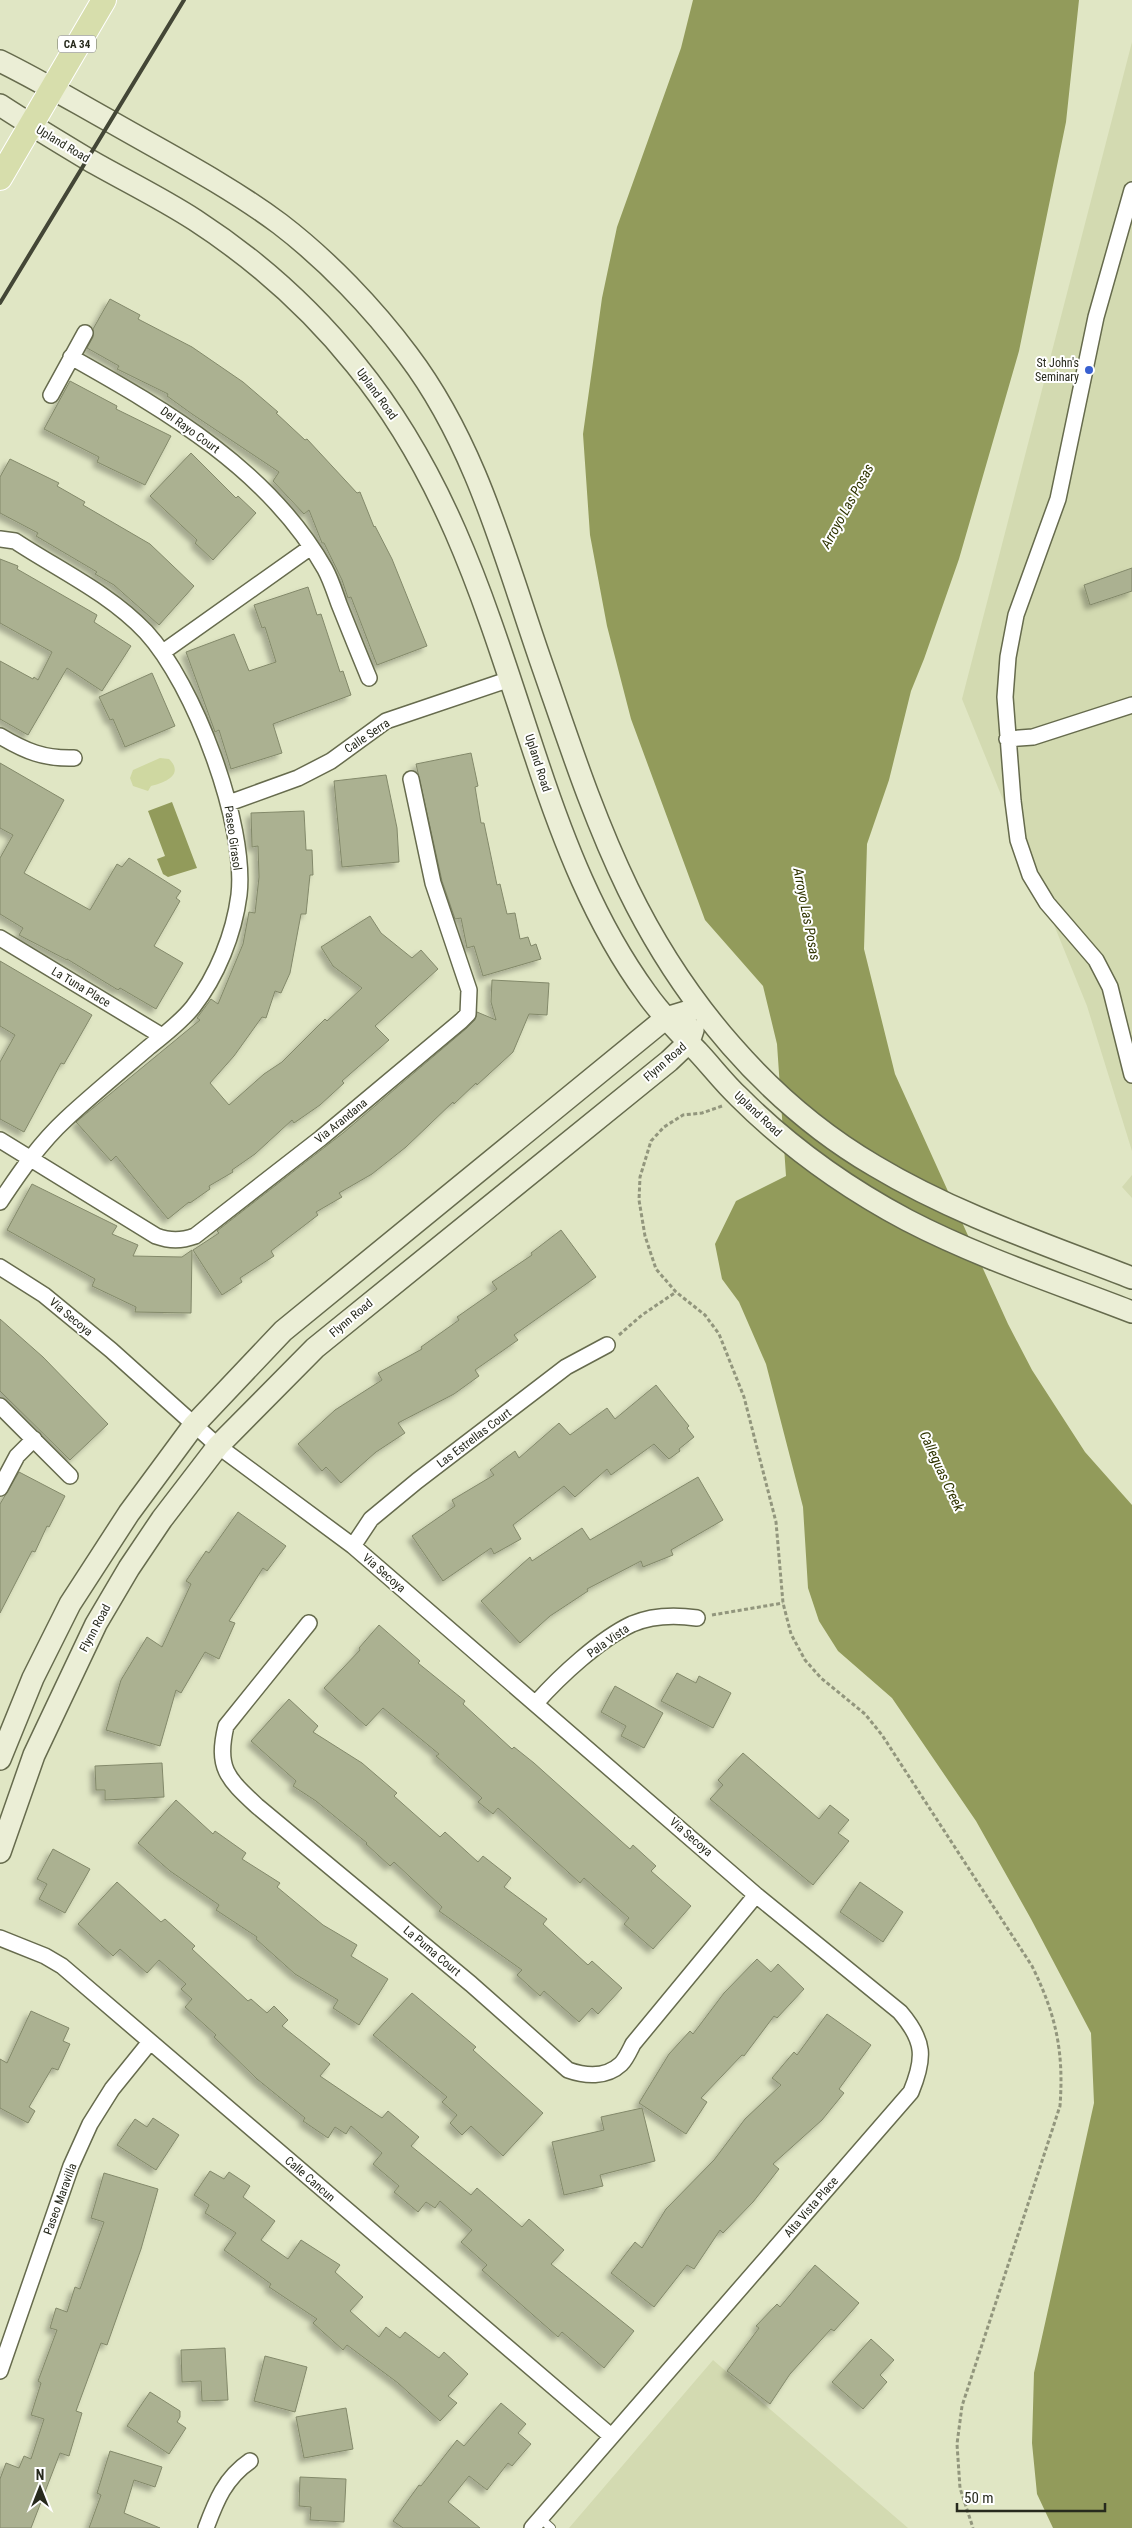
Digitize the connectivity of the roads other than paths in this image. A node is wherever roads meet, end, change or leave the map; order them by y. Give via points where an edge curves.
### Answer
1 (104, 0) edge
2 (0, 60) edge
3 (52, 88) junction
4 (0, 105) edge
5 (31, 125) junction
6 (0, 178) edge
7 (1132, 190) edge
8 (84, 333) dead end
9 (71, 357) junction
10 (51, 395) dead end
11 (0, 540) edge
12 (311, 547) junction
13 (163, 652) junction
14 (369, 678) dead end
15 (510, 679) junction
16 (1132, 705) edge
17 (0, 736) edge
18 (1008, 739) junction
19 (74, 758) dead end
20 (411, 779) dead end
21 (229, 802) junction
22 (0, 938) edge
23 (699, 1008) junction
24 (666, 1018) junction
25 (162, 1036) junction
26 (689, 1042) junction
27 (1132, 1075) edge
28 (0, 1140) edge
29 (29, 1158) junction
30 (0, 1202) edge
31 (0, 1267) edge
32 (1132, 1278) edge
33 (1132, 1312) edge
34 (607, 1345) road end
35 (0, 1406) edge
36 (194, 1425) junction
37 (34, 1439) junction
38 (218, 1446) junction
39 (70, 1476) dead end
40 (0, 1488) edge
41 (353, 1546) junction
42 (697, 1618) road end
43 (309, 1623) dead end
44 (536, 1703) junction
45 (0, 1759) edge
46 (0, 1852) edge
47 (756, 1895) junction
48 (0, 1938) edge
49 (150, 2042) junction
50 (0, 2371) edge
51 (611, 2436) junction
52 (250, 2461) dead end
53 (541, 2525) edge
54 (206, 2528) edge

1 - 3 main road, CA 34
2 - 3 main road
3 - 5 main road, CA 34
3 - 23 main road via 212,179 281,225 350,287 409,356 434,393 491,509 569,743 608,846 657,943
4 - 5 main road, Upland Road
5 - 6 main road, CA 34
5 - 15 main road, Upland Road via 156,196 225,241 313,317 355,363 393,416 429,475 453,523
7 - 18 street via 1096,317 1058,499 1016,616 1005,697
8 - 9 street
9 - 10 street
9 - 12 street, Del Rayo Court via 143,397 205,438 265,492 294,522
11 - 13 street, Paseo Girasol via 15,541 118,605
12 - 13 street
12 - 14 street, Del Rayo Court via 326,571
13 - 21 street, Paseo Girasol via 200,722
15 - 21 street, Calle Serra via 386,722 332,761 298,778
15 - 24 main road, Upland Road via 555,815 584,884 634,975
16 - 18 street via 1033,737
17 - 19 street via 41,756
18 - 27 street via 1018,840 1030,875 1047,903 1096,960 1110,987
20 - 29 street, Via Arandana via 433,883 469,990 468,1014 461,1021 321,1138 189,1238 169,1240 156,1236
21 - 25 street, Paseo Girasol via 238,855 239,894 229,938 215,972 192,1007
22 - 25 street, La Tuna Place
23 - 24 main road
23 - 26 main road, Flynn Road
23 - 32 main road via 762,1078 828,1134 872,1165 944,1203
24 - 26 main road, Upland Road
24 - 36 main road via 283,1331
25 - 29 street, Paseo Girasol via 65,1120
26 - 33 main road, Upland Road via 761,1118 803,1154 872,1200 954,1242
26 - 38 main road, Flynn Road via 315,1348
28 - 29 street, Via Arandana
29 - 30 street, Paseo Girasol
31 - 36 street, Via Secoya via 44,1295
34 - 41 street, Las Estrellas Court via 566,1367 417,1481 371,1519
35 - 37 street
36 - 38 street, Via Secoya
36 - 45 main road via 129,1514 70,1604 33,1678
37 - 39 street
37 - 40 street via 17,1456
38 - 41 street, Via Secoya
38 - 46 main road, Flynn Road via 162,1519 96,1624 34,1755
41 - 44 street, Via Secoya
42 - 44 street, Pala Vista via 671,1615 633,1624 558,1678
43 - 47 street, La Puma Court via 226,1726 221,1747 222,1765 231,1781 568,2070 583,2075 604,2073 621,2064 633,2044
44 - 47 street, Via Secoya
47 - 51 street, Alta Vista Place via 900,2012 917,2038 920,2070 911,2092
48 - 49 street, Calle Cancun via 62,1966
49 - 50 street, Paseo Maravilla via 112,2088 90,2124 71,2166
49 - 51 street, Calle Cancun
51 - 53 street, Alta Vista Place
52 - 54 street via 222,2488

